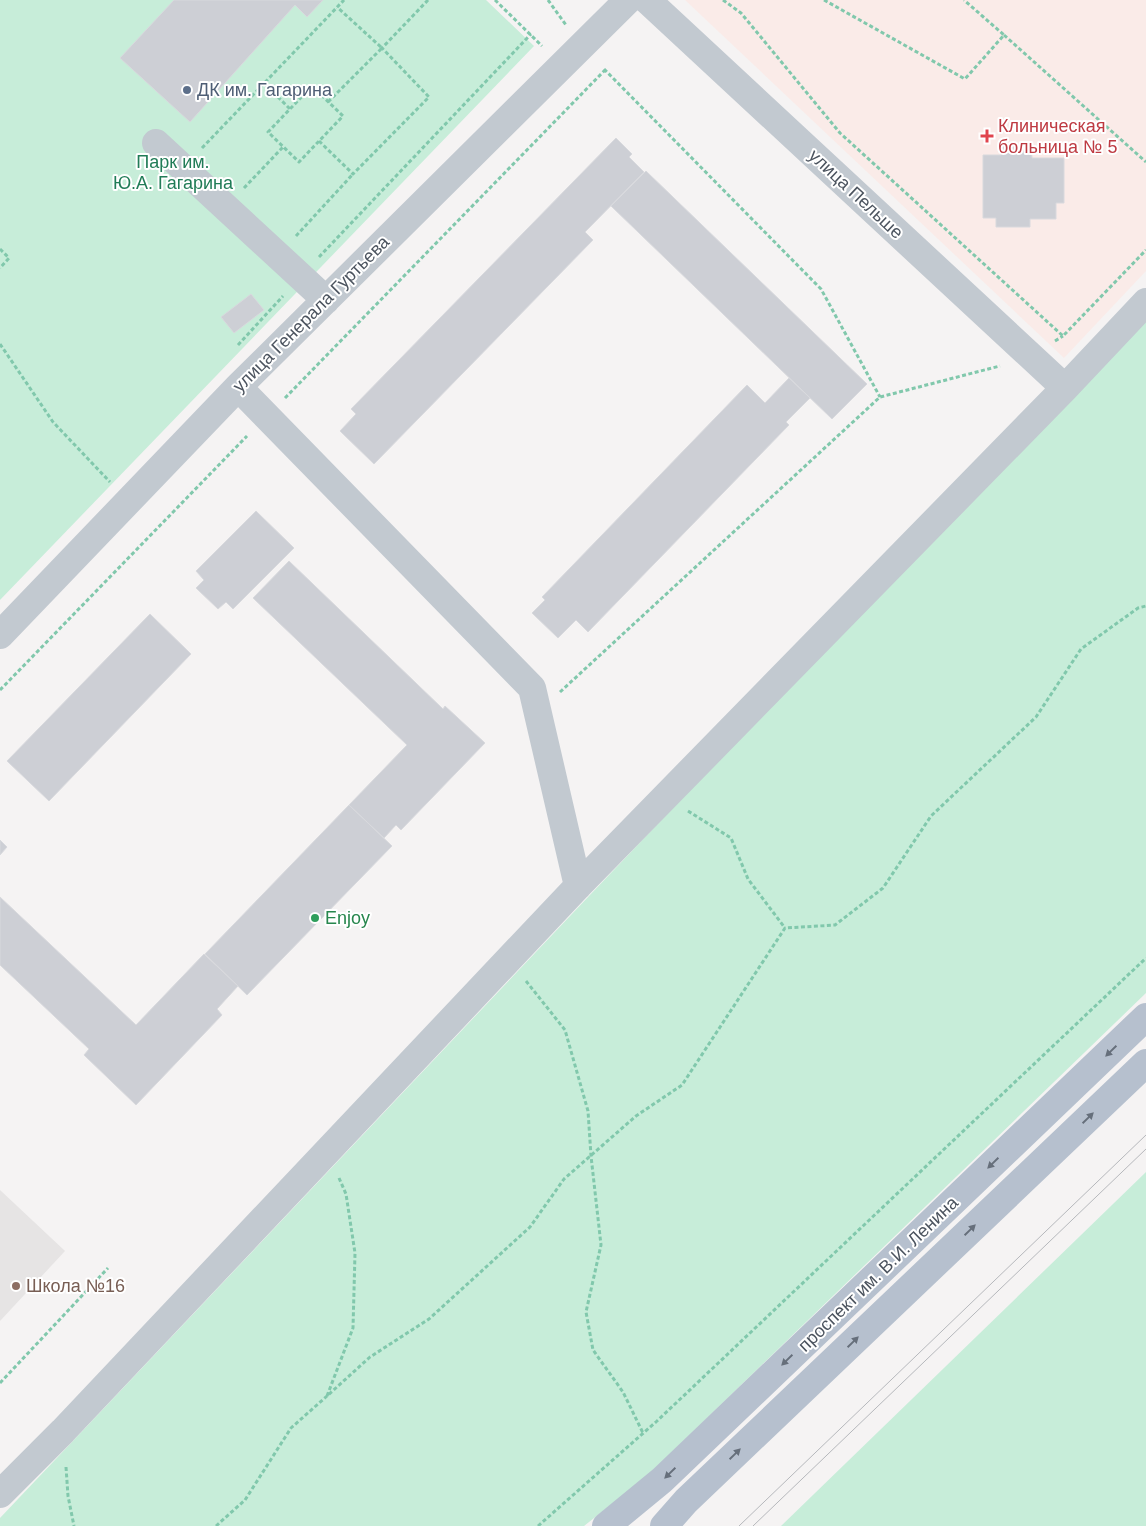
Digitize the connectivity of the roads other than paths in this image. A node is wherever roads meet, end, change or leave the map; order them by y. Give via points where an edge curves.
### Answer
1 (628, 0) edge
2 (648, 0) edge
3 (156, 143) dead end
4 (326, 300) junction
5 (1146, 302) edge
6 (238, 387) junction
7 (1065, 388) junction
8 (0, 635) edge
9 (578, 886) junction
10 (1146, 1017) edge
11 (1146, 1063) edge
12 (0, 1494) edge
13 (606, 1526) edge
14 (664, 1526) edge

1 - 4 street, улица Генерала Гуртьева
2 - 7 street, улица Пельше
3 - 4 street
4 - 6 street, улица Генерала Гуртьева
5 - 7 street
6 - 8 street, улица Генерала Гуртьева
6 - 9 street via 532,688
7 - 9 street
9 - 12 street
10 -> 13 main road, проспект им. В.И. Ленина via 662,1480
14 -> 11 main road, проспект им. В.И. Ленина via 686,1501

